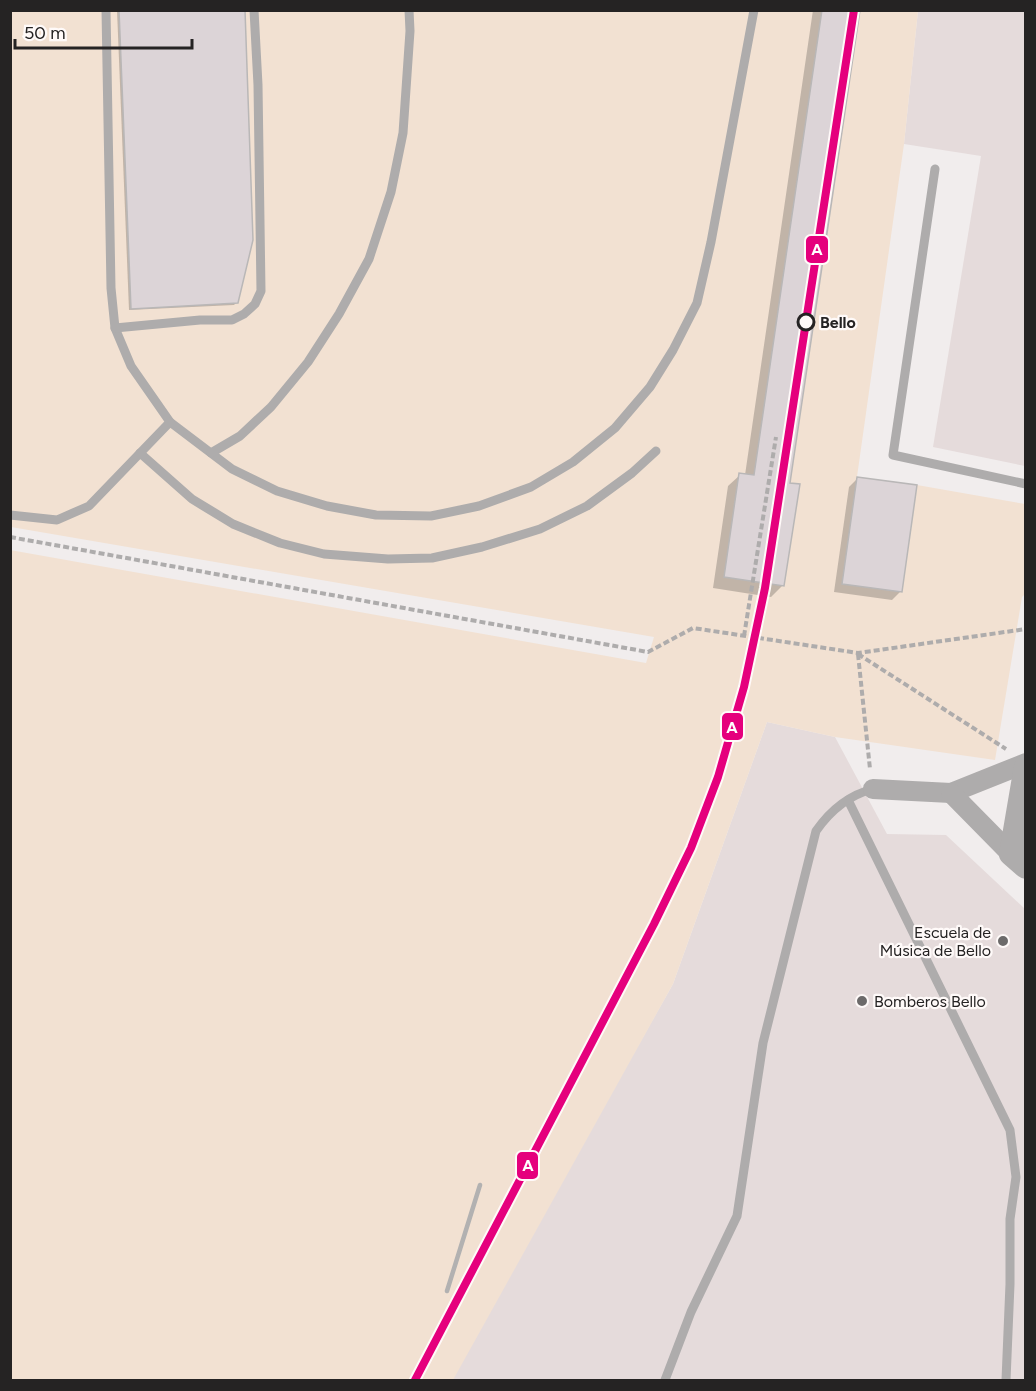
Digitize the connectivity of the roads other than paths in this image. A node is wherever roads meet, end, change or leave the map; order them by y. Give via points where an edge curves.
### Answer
1 (106, 10) edge
2 (254, 10) edge
3 (409, 10) edge
4 (754, 10) edge
5 (935, 169) dead end
6 (115, 328) junction
7 (170, 422) junction
8 (656, 451) dead end
9 (140, 453) junction
10 (211, 453) junction
11 (1026, 484) edge
12 (10, 515) edge
13 (1026, 764) edge
14 (873, 789) joint
15 (951, 793) junction
16 (848, 800) junction
17 (1018, 861) edge
18 (665, 1380) edge
19 (1006, 1380) edge

1 - 6 lane
2 - 6 lane via 261,291 255,304 232,320
3 - 10 lane via 403,133 391,192 369,259 308,362 271,408 240,436
4 - 10 lane via 696,303 650,387 615,428 573,462 531,487 479,506 430,516 387,515 327,506 277,491 232,469
5 - 11 lane via 893,455
6 - 7 lane via 131,366
7 - 9 lane
7 - 10 lane
8 - 9 lane via 587,506 540,529 432,558 324,554 280,543 233,524 192,499
9 - 12 lane via 89,506 57,520
13 - 15 street
13 - 17 street
14 - 15 street
14 - 16 lane
15 - 17 street
16 - 18 lane via 830,813 816,831 763,1043 737,1216 691,1312
16 - 19 lane via 1010,1130 1016,1177 1010,1219

